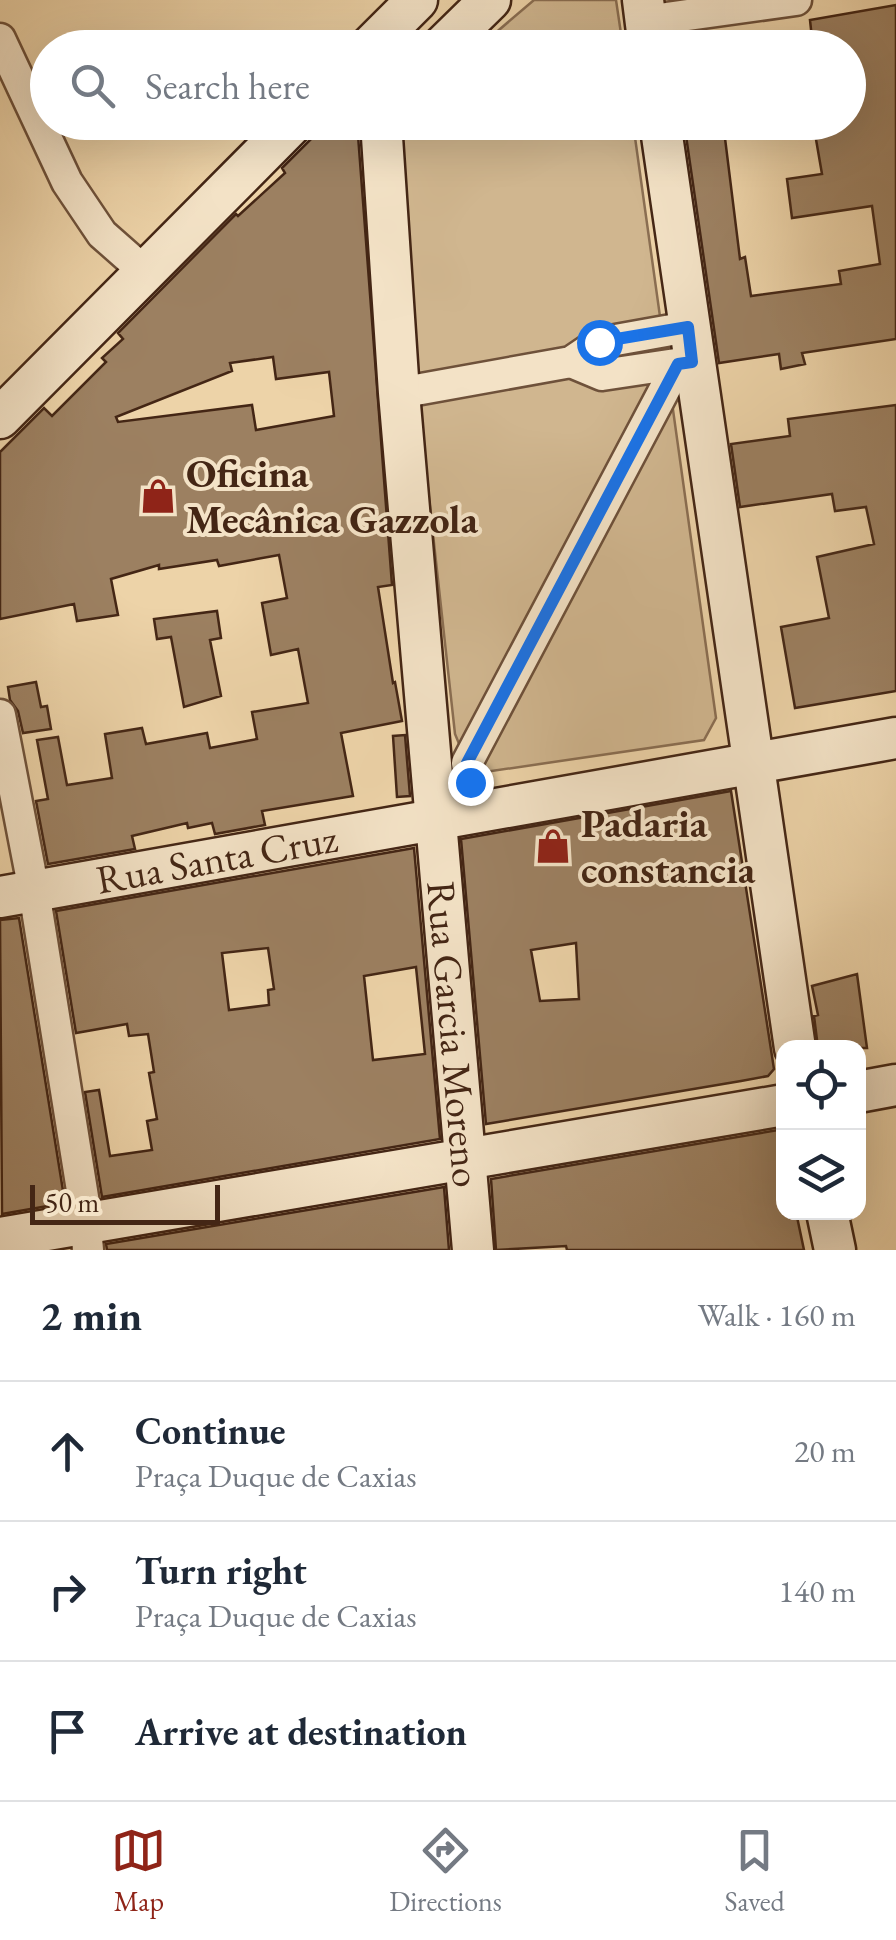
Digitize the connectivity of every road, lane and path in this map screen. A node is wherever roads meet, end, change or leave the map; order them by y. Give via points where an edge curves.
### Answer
1 (417, 0) edge
2 (490, 0) edge
3 (796, 0) edge
4 (646, 23) edge
5 (387, 30) edge
6 (459, 30) edge
7 (0, 39) edge
8 (30, 103) edge
9 (47, 140) edge
10 (276, 140) edge
11 (381, 140) edge
12 (662, 140) edge
13 (144, 271) junction
14 (686, 351) junction
15 (399, 393) junction
16 (0, 418) edge
17 (0, 714) edge
18 (896, 738) edge
19 (754, 763) junction
20 (486, 810) junction
21 (435, 819) junction
22 (17, 894) edge
23 (794, 1040) edge
24 (896, 1085) edge
25 (866, 1091) edge
26 (776, 1106) edge
27 (464, 1159) junction
28 (829, 1220) edge
29 (86, 1236) edge
30 (0, 1238) edge
31 (473, 1250) edge
32 (835, 1250) edge

1 - 5 street
2 - 6 street
3 - 4 street
7 - 8 street
9 - 13 street via 102,234
10 - 13 street
11 - 15 street, Rua Garcia Moreno
12 - 14 street
13 - 16 street
14 - 15 street via 599,342 571,362
14 - 19 street
14 - 20 street via 467,763
15 - 21 street, Rua Garcia Moreno
17 - 22 street
18 - 19 street, Rua Santa Cruz
19 - 20 street, Rua Santa Cruz
19 - 23 street
20 - 21 street, Rua Santa Cruz
21 - 22 street, Rua Santa Cruz
21 - 27 street, Rua Garcia Moreno
22 - 29 street
24 - 25 street
26 - 27 street
27 - 29 street
27 - 31 street, Rua Garcia Moreno
28 - 32 street
29 - 30 street

